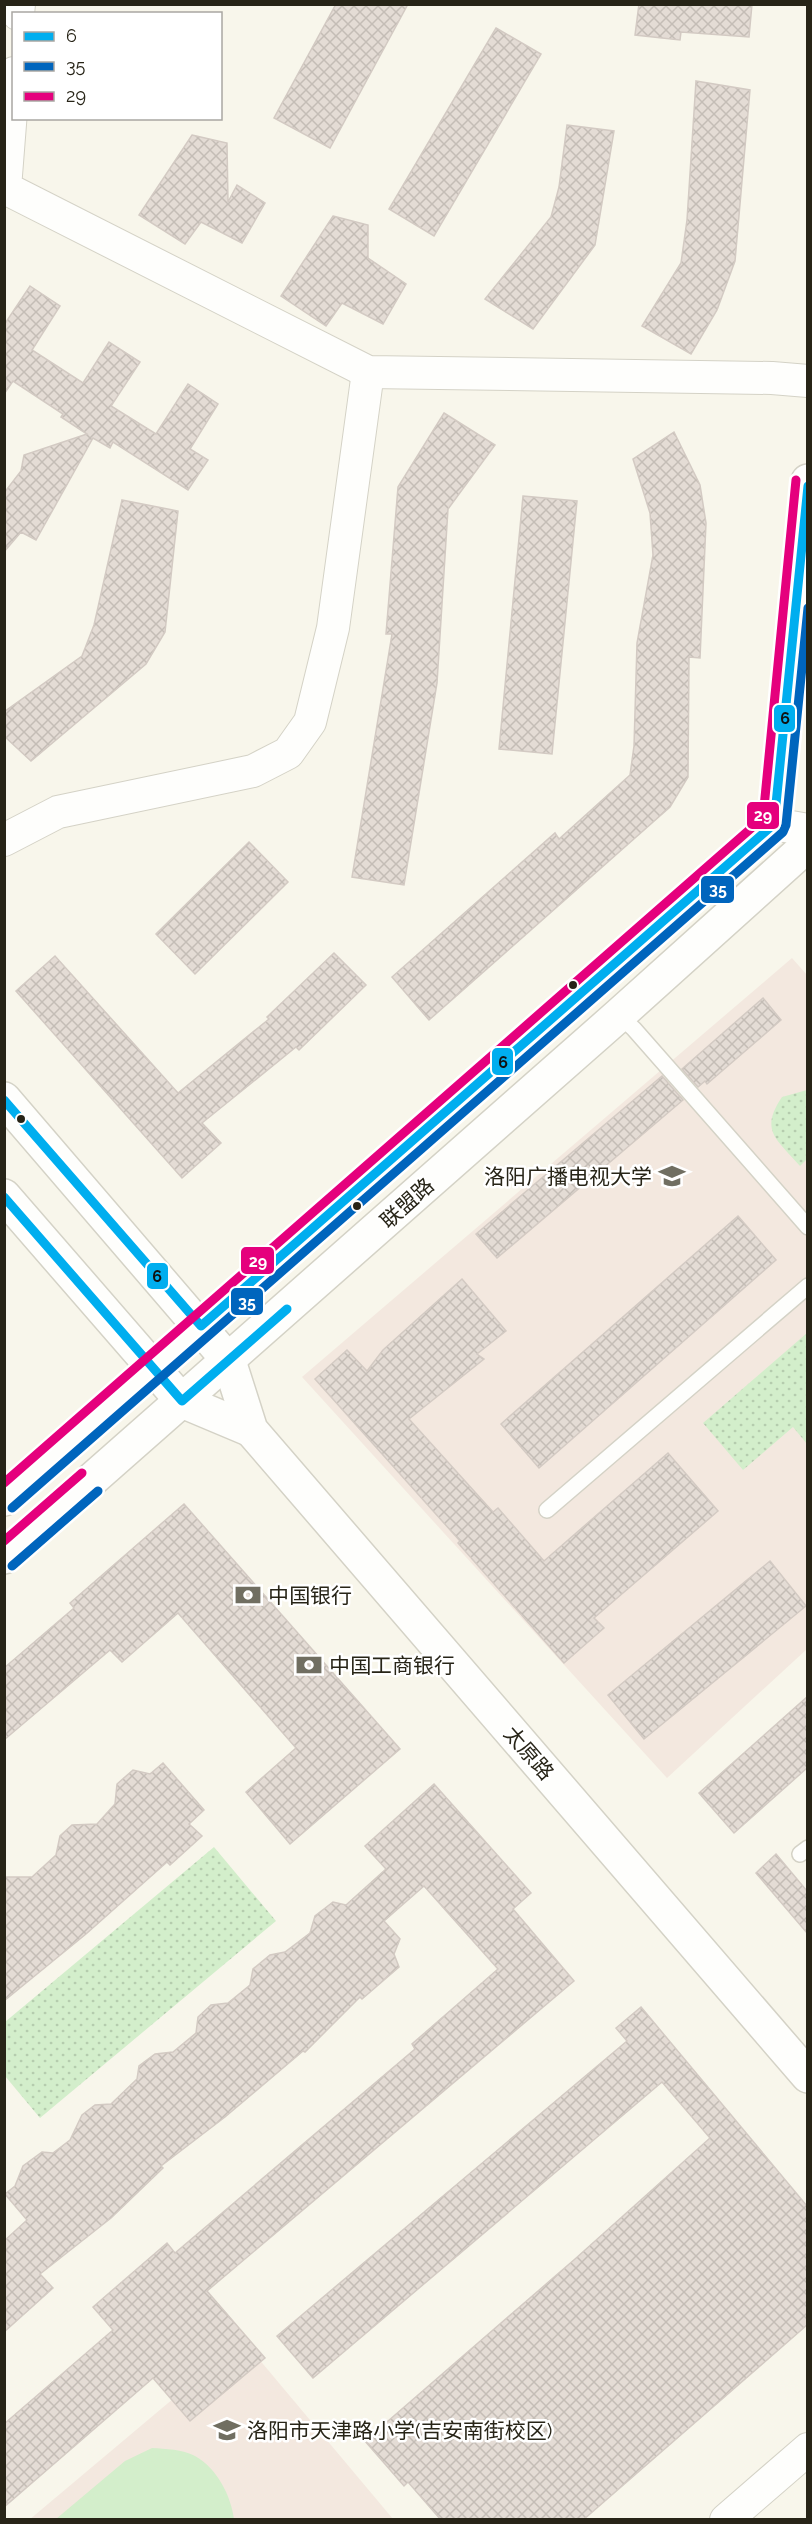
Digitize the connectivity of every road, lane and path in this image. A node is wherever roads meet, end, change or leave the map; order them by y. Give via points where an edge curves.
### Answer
1 (12, 98) edge
2 (368, 372) junction
3 (807, 381) edge
4 (807, 481) edge
5 (774, 824) junction
6 (807, 830) edge
7 (4, 840) edge
8 (807, 845) edge
9 (619, 1015) junction
10 (4, 1099) edge
11 (4, 1196) edge
12 (807, 1227) edge
13 (807, 1286) edge
14 (201, 1326) junction
15 (229, 1361) junction
16 (153, 1368) junction
17 (182, 1401) junction
18 (251, 1430) junction
19 (4, 1499) edge
20 (547, 1510) dead end
21 (4, 1557) edge
22 (807, 2076) edge
23 (807, 2449) edge
24 (726, 2520) edge

1 - 2 street via 5,188
2 - 3 street
2 - 7 street via 333,628 310,722 288,753 253,771 58,812
4 - 5 main road
5 - 6 street
5 - 14 main road, 联盟路
8 - 9 main road, 联盟路
9 - 12 lane
9 - 15 main road, 联盟路
10 - 14 main road, 太原路
11 - 16 main road, 太原路
13 - 20 lane
14 - 15 main road, 太原路
14 - 16 main road, 联盟路
15 - 17 main road, 联盟路
15 - 18 main road, 太原路
16 - 17 main road, 太原路
16 - 19 main road, 联盟路
17 - 18 main road, 太原路
17 - 21 main road, 联盟路
18 - 22 main road, 太原路
23 - 24 street

